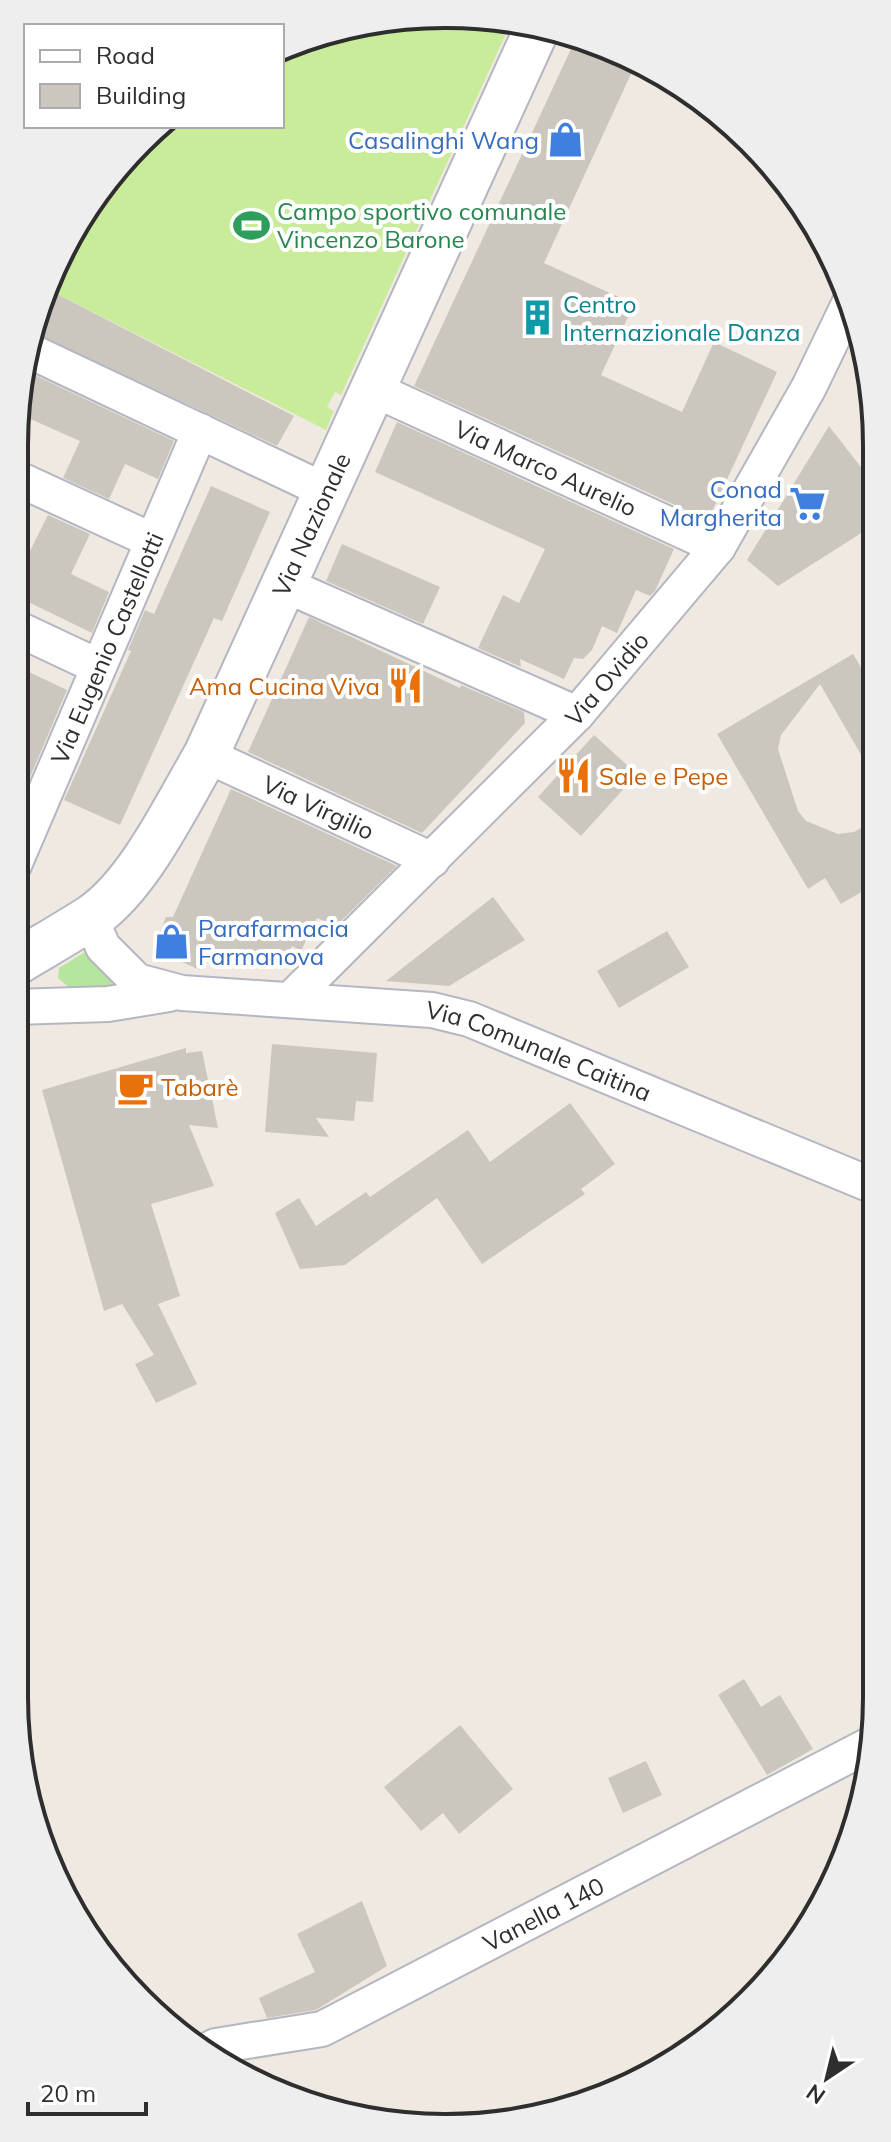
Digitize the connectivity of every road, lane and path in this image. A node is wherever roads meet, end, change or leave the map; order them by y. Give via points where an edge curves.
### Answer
1 (533, 37) edge
2 (843, 317) edge
3 (38, 355) edge
4 (373, 389) junction
5 (200, 431) junction
6 (28, 483) edge
7 (326, 491) junction
8 (151, 540) junction
9 (718, 547) junction
10 (283, 584) junction
11 (28, 634) edge
12 (97, 666) junction
13 (577, 714) junction
14 (206, 755) junction
15 (28, 831) edge
16 (432, 860) junction
17 (90, 917) junction
18 (28, 957) edge
19 (182, 993) junction
20 (291, 999) junction
21 (28, 1007) edge
22 (863, 1182) edge
23 (859, 1750) edge
24 (217, 2046) edge

1 - 4 street, Via Nazionale
2 - 9 street, Via Ovidio
3 - 5 street
4 - 7 street, Via Nazionale
4 - 9 street, Via Marco Aurelio
5 - 7 street
5 - 8 street, Via Eugenio Castellotti
6 - 8 street
7 - 10 street, Via Nazionale
8 - 12 street, Via Eugenio Castellotti
9 - 13 street, Via Ovidio
10 - 13 street
10 - 14 street, Via Nazionale
11 - 12 street
12 - 15 street, Via Eugenio Castellotti
13 - 16 street, Via Ovidio
14 - 16 street, Via Virgilio
14 - 17 street, Via Nazionale via 153,844
16 - 20 street, Via Ovidio
17 - 18 street, Via Nazionale
17 - 19 street via 119,967 137,981
19 - 20 street, Via Comunale Caitina
19 - 21 street via 108,1004
20 - 22 street, Via Comunale Caitina via 432,1010 469,1019
23 - 24 street, Vanella 140 via 322,2029

